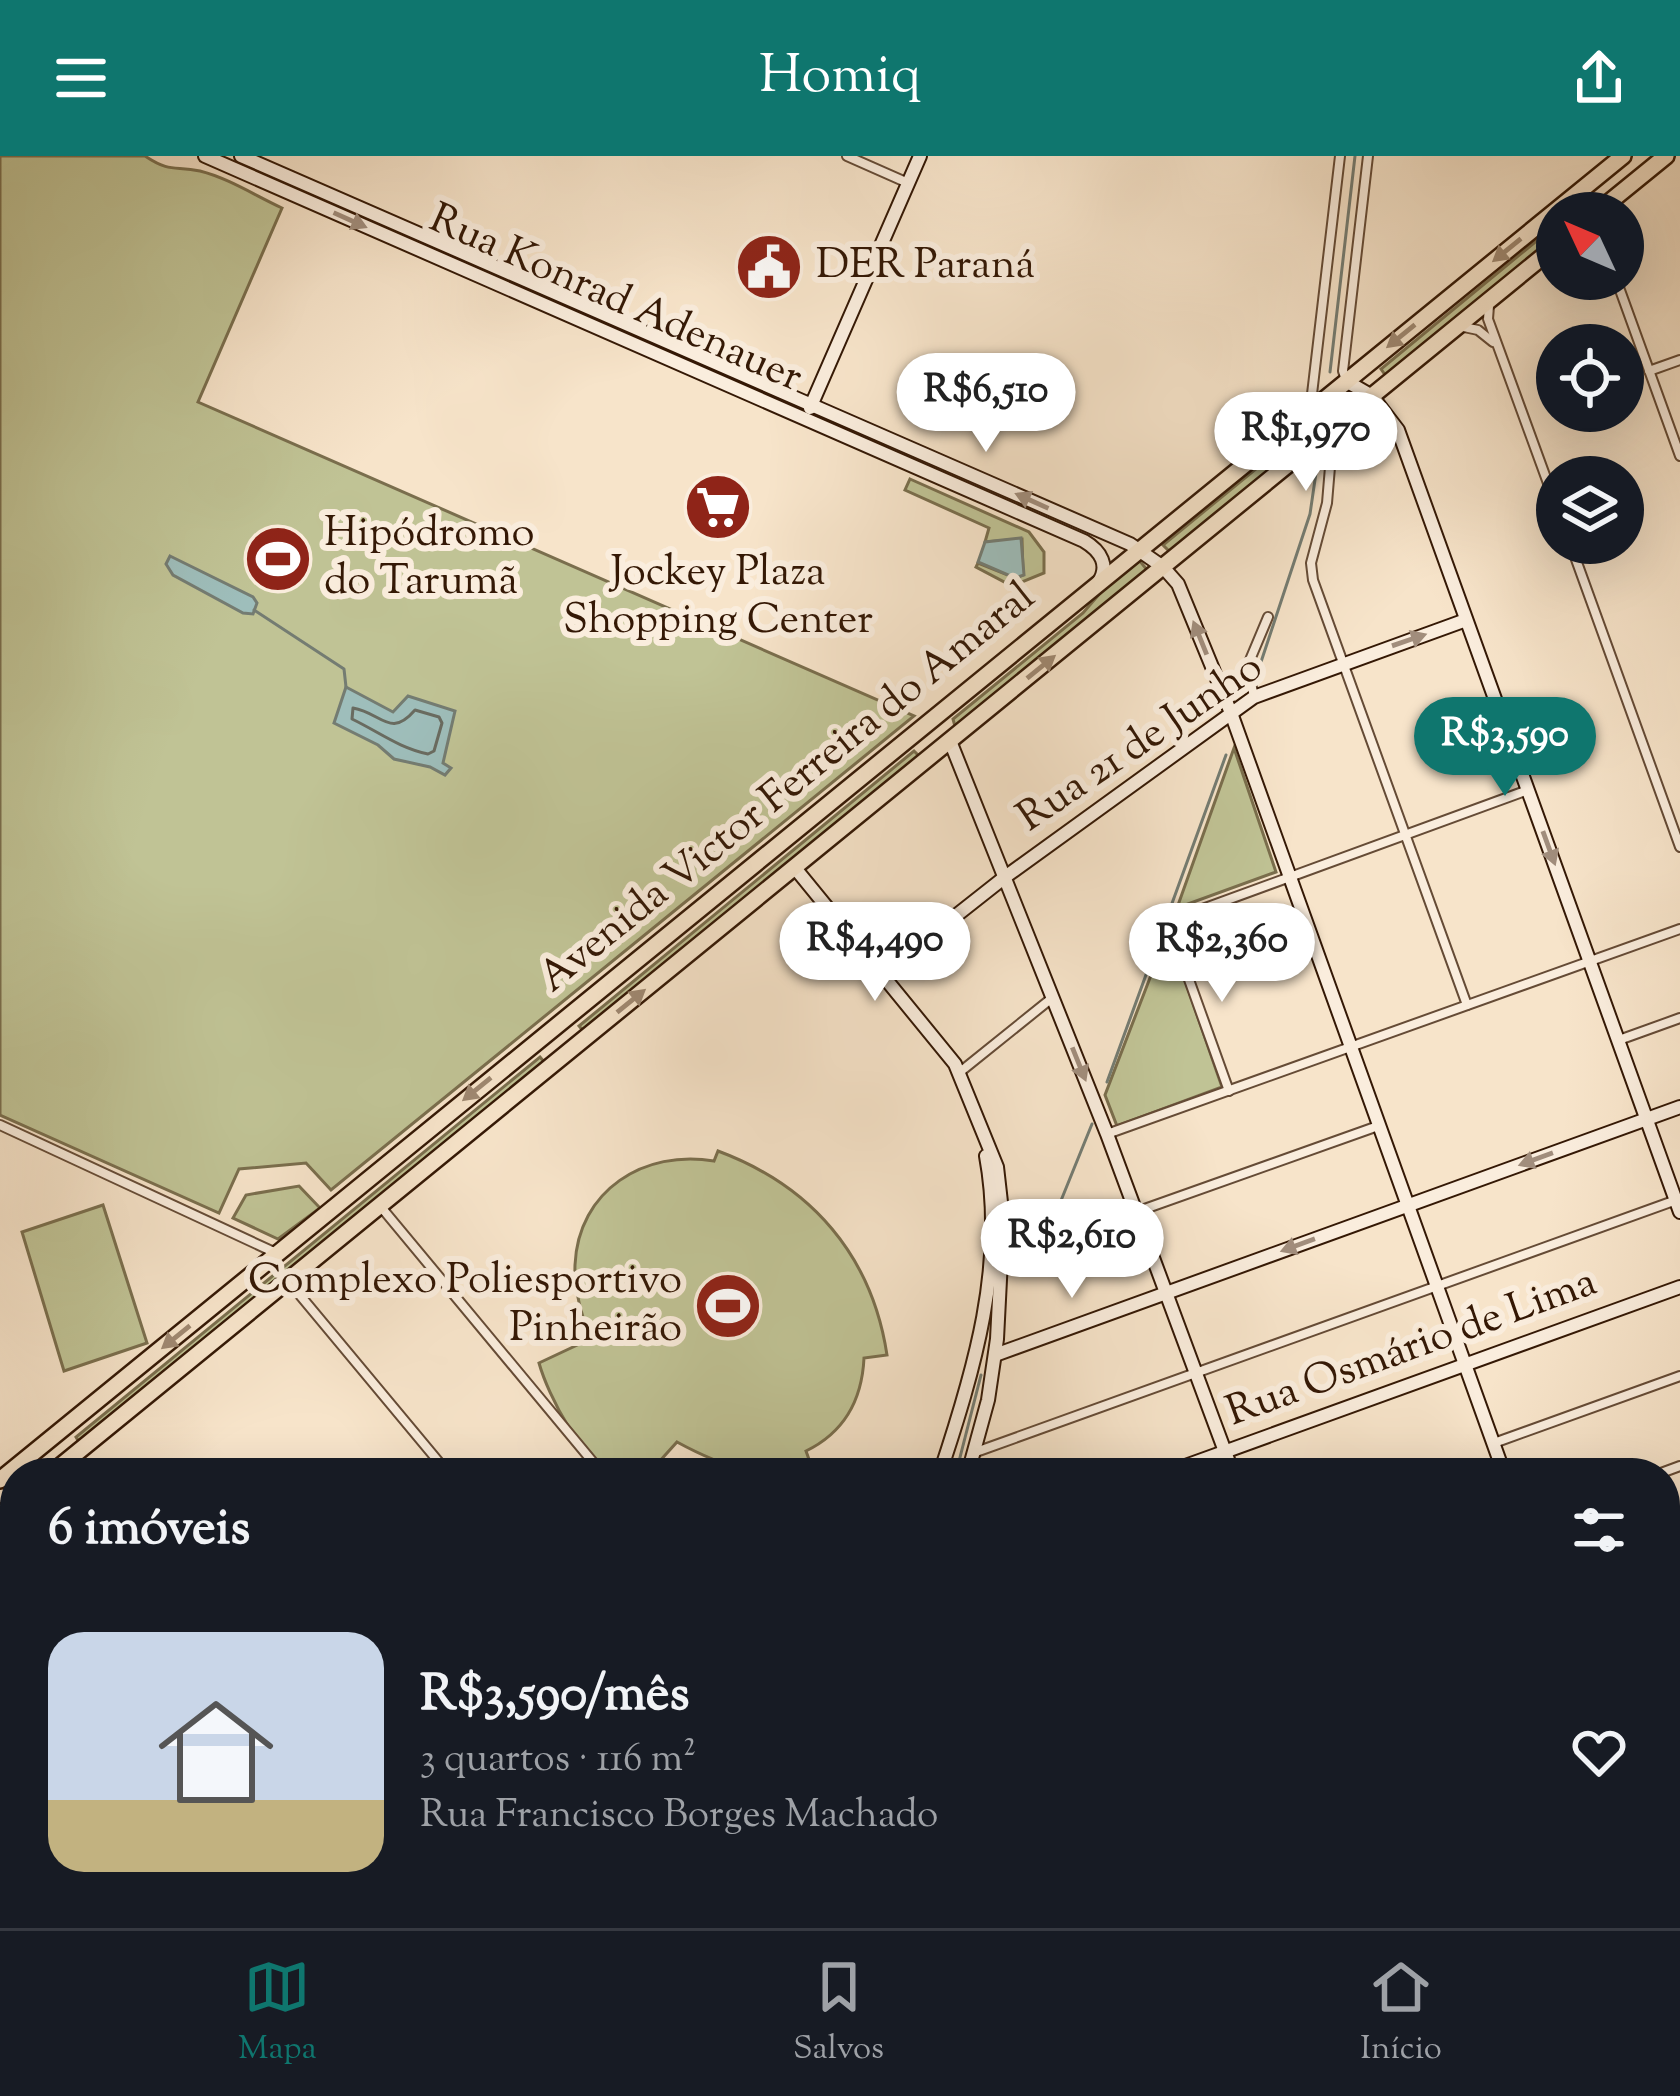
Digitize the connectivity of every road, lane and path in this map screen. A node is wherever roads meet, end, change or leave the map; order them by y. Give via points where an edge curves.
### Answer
1 (205, 156) edge
2 (241, 156) edge
3 (847, 156) edge
4 (920, 156) edge
5 (1340, 156) edge
6 (1368, 156) edge
7 (1623, 156) edge
8 (1666, 156) edge
9 (908, 183) junction
10 (1622, 192) edge
11 (1536, 262) edge
12 (1491, 299) junction
13 (1624, 300) edge
14 (1458, 326) junction
15 (1498, 347) junction
16 (1680, 360) edge
17 (1649, 371) junction
18 (1346, 381) junction
19 (1372, 396) junction
20 (811, 405) junction
21 (1310, 411) junction
22 (805, 419) junction
23 (1333, 428) junction
24 (1538, 456) edge
25 (1680, 456) edge
26 (1138, 549) junction
27 (1578, 564) edge
28 (1163, 567) junction
29 (1098, 583) junction
30 (1268, 617) dead end
31 (1466, 620) junction
32 (1343, 663) junction
33 (959, 697) junction
34 (1254, 697) junction
35 (1231, 713) junction
36 (950, 741) junction
37 (1528, 790) junction
38 (1405, 834) junction
39 (1680, 847) edge
40 (795, 868) junction
41 (1289, 875) junction
42 (1005, 877) junction
43 (1680, 929) edge
44 (1590, 962) junction
45 (882, 974) junction
46 (1053, 997) junction
47 (1467, 1005) junction
48 (1680, 1018) edge
49 (562, 1020) junction
50 (1618, 1040) junction
51 (581, 1042) junction
52 (534, 1043) junction
53 (1351, 1047) junction
54 (553, 1065) junction
55 (960, 1072) junction
56 (1229, 1091) junction
57 (1680, 1107) edge
58 (1646, 1119) junction
59 (0, 1125) edge
60 (980, 1125) junction
61 (1379, 1126) junction
62 (1107, 1134) junction
63 (1678, 1203) edge
64 (1408, 1205) junction
65 (380, 1206) junction
66 (1136, 1213) junction
67 (277, 1254) junction
68 (288, 1281) junction
69 (1437, 1286) junction
70 (1680, 1287) edge
71 (1166, 1293) junction
72 (995, 1355) junction
73 (1465, 1364) junction
74 (1196, 1373) junction
75 (1680, 1376) edge
76 (1494, 1443) junction
77 (1225, 1451) junction
78 (974, 1453) junction
79 (27, 1458) edge
80 (70, 1458) edge
81 (436, 1458) edge
82 (590, 1458) edge
83 (945, 1458) edge
84 (972, 1458) edge
85 (1206, 1458) edge
86 (1228, 1458) edge
87 (1499, 1458) edge

1 -> 22 street, Rua Konrad Adenauer
2 - 20 street, Rua Konrad Adenauer
3 - 9 street
4 - 9 street
5 - 21 street
6 - 18 street
7 -> 18 highway, Avenida Victor Ferreira do Amaral
8 - 10 highway
9 - 20 street
11 - 12 highway, Avenida Victor Ferreira do Amaral
12 - 14 highway, Avenida Victor Ferreira do Amaral
12 - 15 street
13 - 17 street
14 - 15 street
14 - 19 highway, Avenida Victor Ferreira do Amaral
15 - 24 street
16 - 17 street
17 - 25 street
18 - 19 street
18 - 21 highway, Avenida Victor Ferreira do Amaral
19 - 23 highway, Avenida Victor Ferreira do Amaral
19 - 31 street via 1398,430
20 - 22 street
26 -> 20 street, Rua Konrad Adenauer
21 - 26 highway, Avenida Victor Ferreira do Amaral
22 - 29 street, Rua Konrad Adenauer via 1084,542 1103,562
23 - 28 highway, Avenida Victor Ferreira do Amaral
23 - 32 street via 1327,503 1311,562
26 - 28 street, Rua Konrad Adenauer
26 - 29 highway, Avenida Victor Ferreira do Amaral
27 - 39 street
35 -> 28 street via 1178,584
36 -> 28 highway, Avenida Victor Ferreira do Amaral
29 - 33 highway, Avenida Victor Ferreira do Amaral
30 - 34 street via 1247,667
32 -> 31 street, Rua 21 de Junho
31 - 37 street
32 - 34 street, Rua 21 de Junho
32 - 38 street
33 - 36 highway via 948,717
33 - 49 highway, Avenida Victor Ferreira do Amaral
34 - 35 street, Rua 21 de Junho
35 - 41 street
35 - 42 street, Rua 21 de Junho
36 - 40 highway, Avenida Victor Ferreira do Amaral
36 - 42 street
37 - 38 street
37 -> 44 street
38 - 41 street
38 - 47 street
40 - 45 street
51 -> 40 highway, Avenida Victor Ferreira do Amaral
41 - 53 street
41 - 56 street via 1193,910 1177,944
42 - 45 street, Rua 21 de Junho
42 - 46 street
43 - 44 street
44 - 47 street
44 - 50 street
45 - 55 street
46 - 55 street
46 -> 62 street
47 - 53 street
48 - 50 street
49 - 51 highway via 565,1038
49 - 52 highway, Avenida Victor Ferreira do Amaral
50 - 58 street
51 - 54 highway, Avenida Victor Ferreira do Amaral
52 - 54 highway via 550,1048
52 -> 67 highway, Avenida Victor Ferreira do Amaral
53 - 56 street
53 - 61 street
54 - 65 highway, Avenida Victor Ferreira do Amaral
55 - 60 street
56 - 62 street
57 - 58 street
58 - 63 street
58 -> 64 street
59 - 67 street
60 - 72 street via 1004,1201
60 - 83 street via 992,1192 986,1308
61 - 64 street
61 - 66 street
62 - 66 street
63 - 69 street
64 - 69 street
64 -> 71 street
65 - 68 highway, Avenida Victor Ferreira do Amaral
65 - 82 street
66 - 71 street
67 -> 79 highway, Avenida Victor Ferreira do Amaral
68 - 80 highway, Avenida Victor Ferreira do Amaral
68 - 81 street
69 - 73 street
69 - 74 street
70 - 73 street, Rua Osmário de Lima
71 - 72 street
71 - 74 street
72 - 78 street
73 - 76 street
73 - 77 street, Rua Osmário de Lima
74 - 77 street
74 - 78 street
75 - 76 street
76 - 87 street
77 - 85 street, Rua Osmário de Lima
77 - 86 street
78 - 84 street

